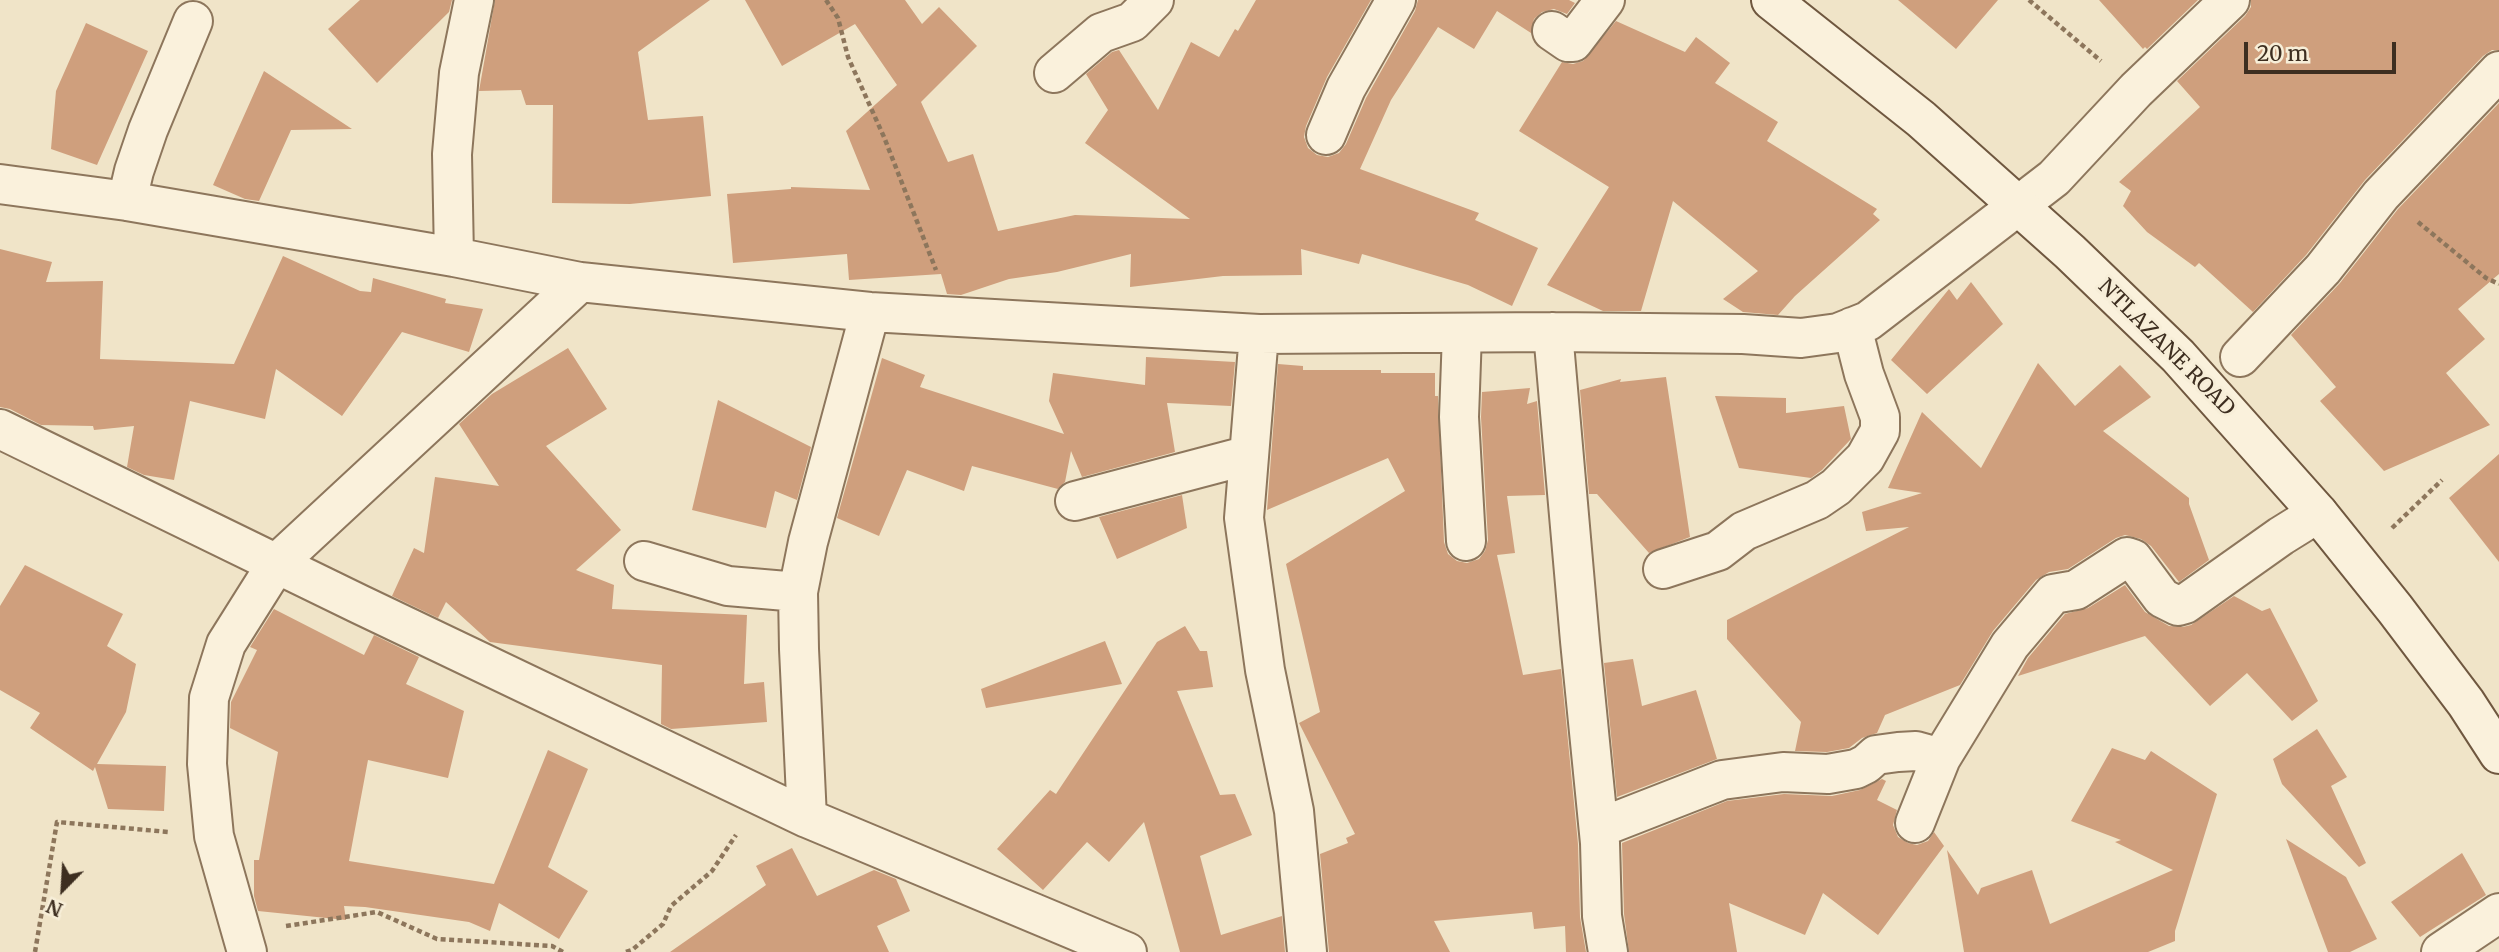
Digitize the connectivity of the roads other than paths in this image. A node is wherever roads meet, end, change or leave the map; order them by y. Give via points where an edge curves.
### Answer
1 (474, 0) edge
2 (1154, 0) edge
3 (1396, 0) edge
4 (1605, 0) edge
5 (1771, 0) edge
6 (2230, 0) edge
7 (193, 21) dead end
8 (1552, 31) dead end
9 (2499, 71) edge
10 (1054, 73) dead end
11 (1326, 135) dead end
12 (0, 184) edge
13 (127, 201) junction
14 (2017, 206) junction
15 (454, 257) junction
16 (580, 282) junction
17 (870, 312) junction
18 (1852, 327) junction
19 (1462, 332) junction
20 (1553, 332) junction
21 (1259, 334) junction
22 (2240, 357) dead end
23 (0, 429) edge
24 (1250, 455) junction
25 (1075, 500) dead end
26 (2318, 513) junction
27 (1466, 541) dead end
28 (644, 561) dead end
29 (277, 563) junction
30 (1663, 569) dead end
31 (798, 592) junction
32 (2499, 754) edge
33 (1941, 758) junction
34 (807, 818) junction
35 (1915, 823) dead end
36 (1599, 828) junction
37 (2499, 913) edge
38 (244, 942) edge
39 (1127, 952) edge
40 (1307, 952) edge
41 (1608, 952) edge
42 (2441, 952) edge

1 - 15 street via 459,74 452,154
2 - 10 street via 1132,22 1101,33
3 - 11 street via 1346,88
4 - 8 street via 1573,42
5 - 14 street, NTLAZANE ROAD via 1921,119
6 - 14 street via 2136,90 2054,178
7 - 13 street via 148,130
9 - 22 street via 2381,195 2323,269
12 - 13 street
13 - 15 street
14 - 18 street via 1868,321
14 - 26 street, NTLAZANE ROAD via 2178,356
15 - 16 street
16 - 17 street
16 - 29 street
17 - 21 street
17 - 31 street
18 - 20 street via 1801,338
18 - 30 street via 1880,417 1880,431 1866,458 1816,500 1744,531 1718,551
19 - 20 street
19 - 21 street
19 - 27 street via 1459,417
20 - 36 street
21 - 24 street
23 - 29 street
24 - 25 street
24 - 40 street via 1244,518 1265,670 1294,811
26 - 32 street, NTLAZANE ROAD via 2466,703
26 - 33 street via 2185,604 2178,606 2162,598 2127,557 2076,590 2053,594 2010,645
28 - 31 street via 728,586
29 - 34 street
29 - 38 street via 226,643 209,698 207,764 214,836
31 - 34 street
33 - 35 street
33 - 36 street via 1898,752 1876,755 1856,769 1828,774 1783,772 1722,780
34 - 39 street
36 - 41 street
37 - 42 street

